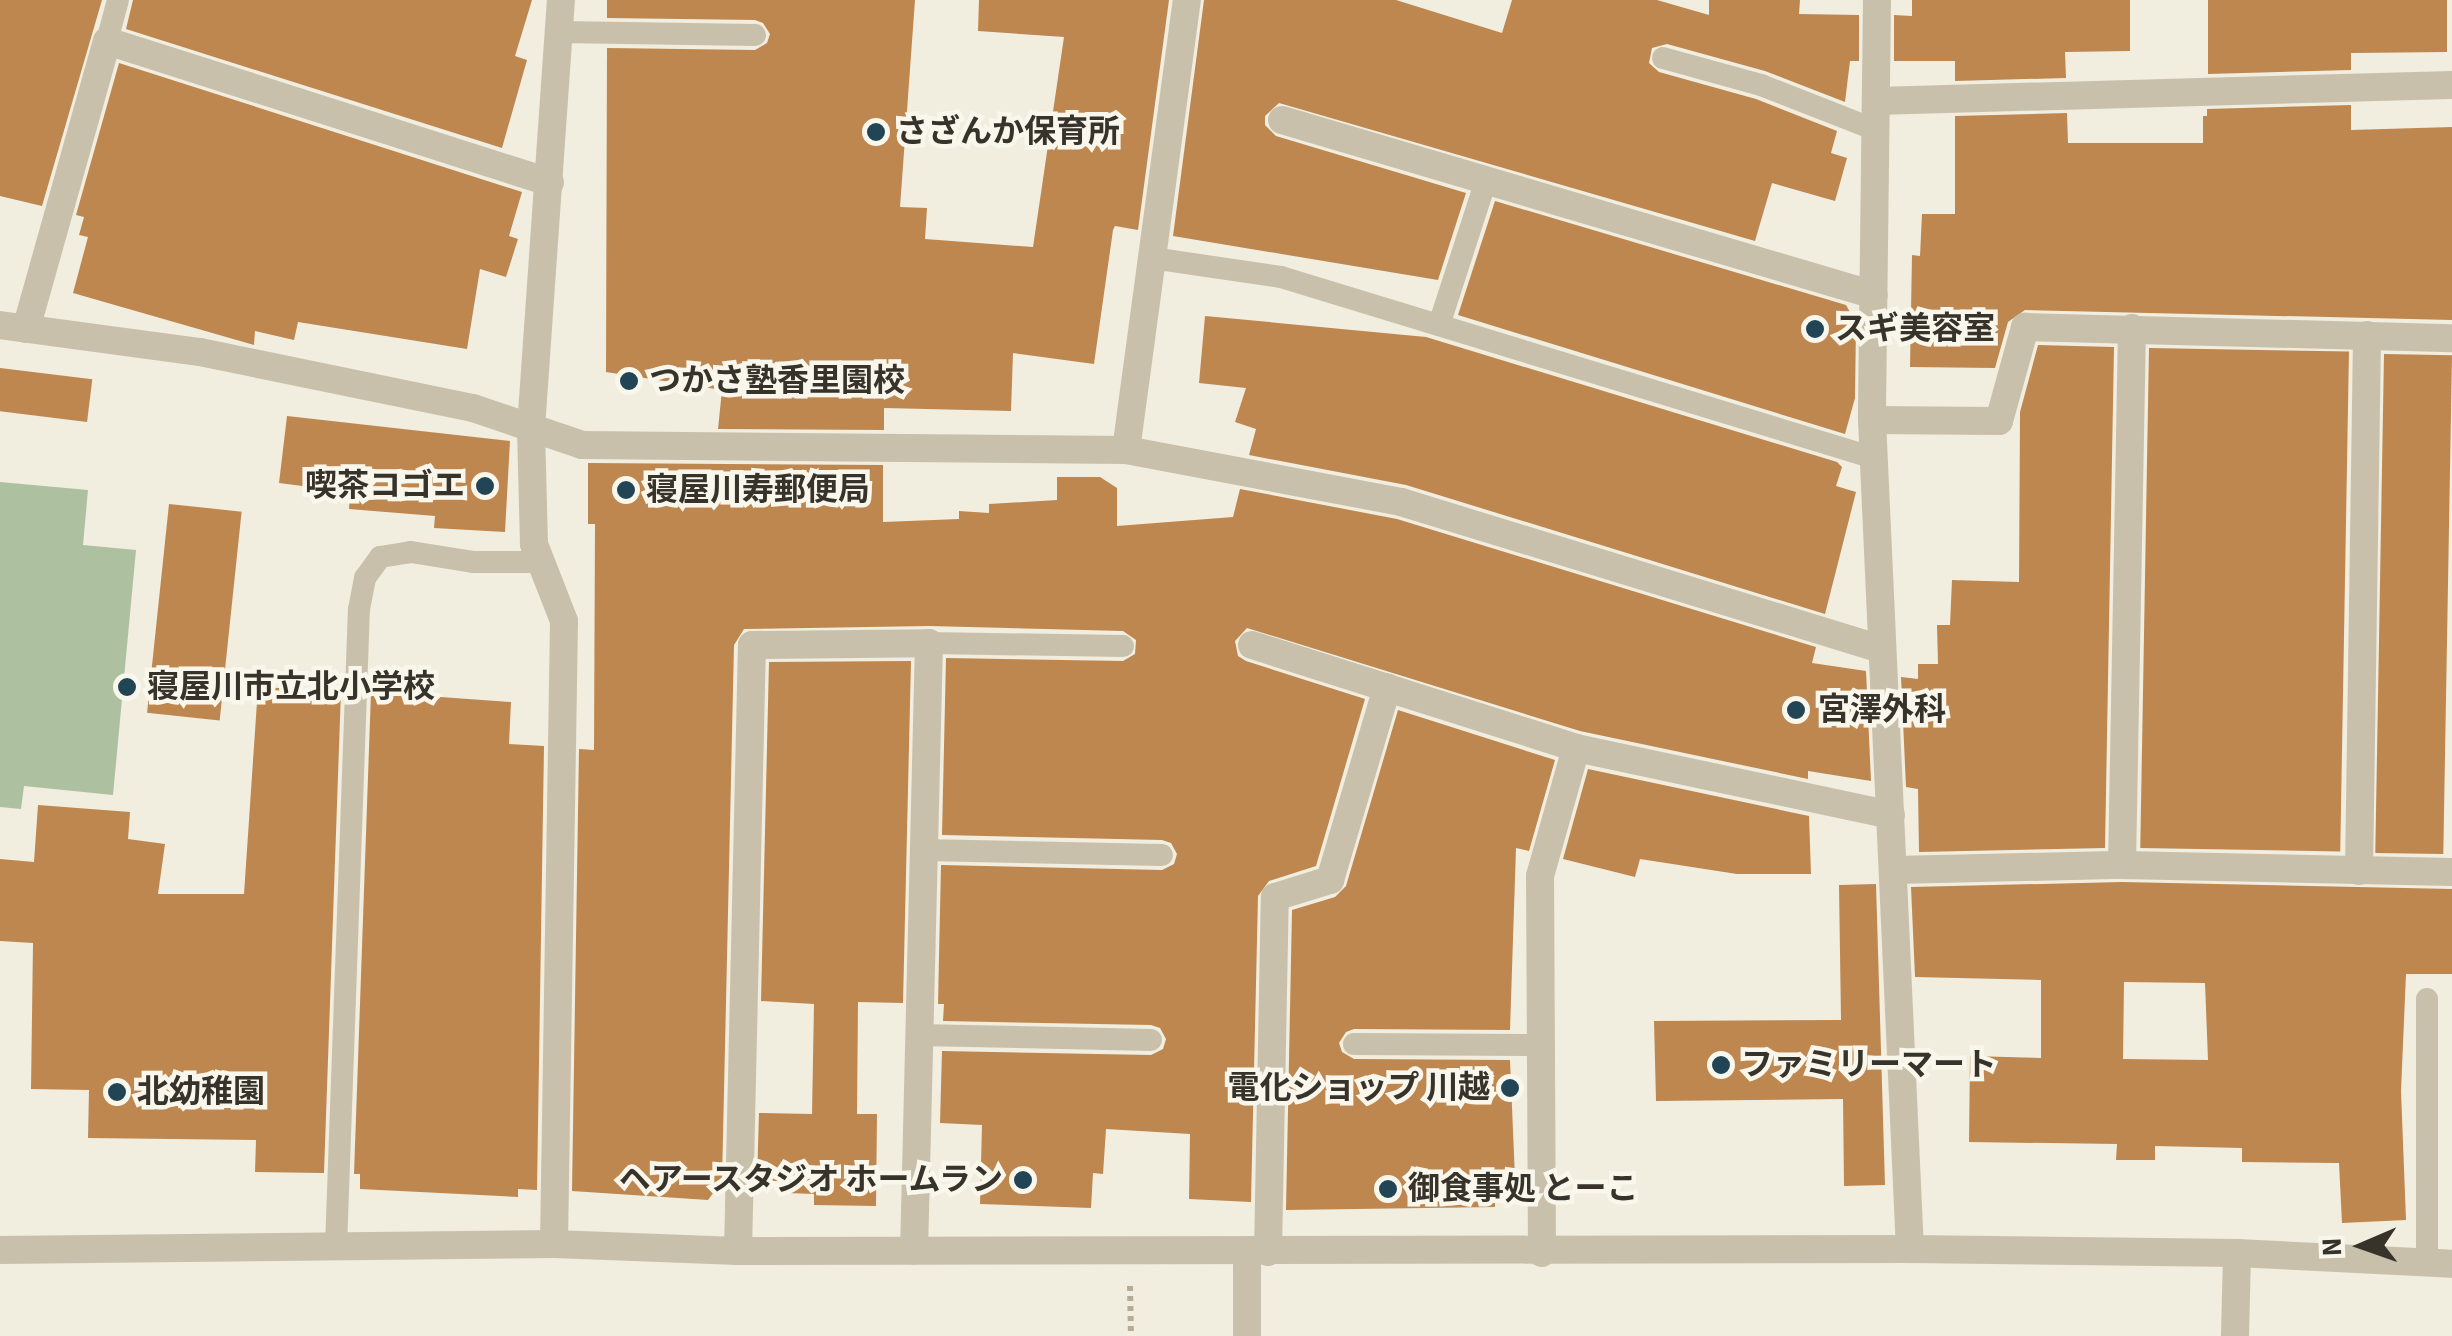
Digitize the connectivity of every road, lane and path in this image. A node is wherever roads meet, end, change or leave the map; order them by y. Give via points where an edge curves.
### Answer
1 (118, 0) edge
2 (561, 0) edge
3 (1187, 0) edge
4 (1877, 0) edge
5 (559, 32) junction
6 (755, 34) dead end
7 (107, 41) junction
8 (1664, 58) dead end
9 (2452, 85) edge
10 (1876, 101) junction
11 (1282, 120) dead end
12 (1876, 130) junction
13 (1486, 180) junction
14 (550, 182) junction
15 (1152, 258) junction
16 (1874, 295) junction
17 (1439, 325) junction
18 (13, 327) edge
19 (2132, 328) junction
20 (2368, 335) junction
21 (2452, 338) edge
22 (1872, 420) junction
23 (531, 428) junction
24 (1126, 450) junction
25 (1874, 458) junction
26 (542, 562) junction
27 (929, 643) junction
28 (1252, 644) dead end
29 (1122, 646) dead end
30 (1881, 650) junction
31 (1387, 687) junction
32 (1576, 748) junction
33 (1891, 815) junction
34 (922, 850) junction
35 (1162, 855) dead end
36 (2122, 865) junction
37 (1895, 870) junction
38 (2359, 870) junction
39 (2452, 872) edge
40 (2426, 999) dead end
41 (918, 1035) junction
42 (1150, 1040) dead end
43 (1354, 1044) dead end
44 (1541, 1044) junction
45 (554, 1244) junction
46 (336, 1246) junction
47 (0, 1250) edge
48 (1910, 1250) junction
49 (738, 1251) junction
50 (914, 1251) junction
51 (1257, 1252) junction
52 (1542, 1253) junction
53 (2238, 1253) junction
54 (2440, 1263) edge
55 (1247, 1336) edge
56 (2234, 1336) edge

1 - 7 lane
2 - 5 street
3 - 15 street
4 - 10 street
5 - 6 lane
5 - 14 street
7 - 14 street
7 - 18 street
8 - 12 lane via 1761,85
9 - 10 street
10 - 12 street
11 - 13 street
12 - 16 street
13 - 16 street
13 - 17 lane
14 - 23 street
15 - 17 lane via 1281,277
15 - 24 street
16 - 22 street
17 - 25 lane
18 - 23 street via 200,352 473,408
19 - 20 street
19 - 22 street via 2024,327 2000,421
19 - 36 street
20 - 21 street
20 - 38 street
22 - 25 street
23 - 24 street via 582,445
23 - 26 street via 534,544
24 - 30 street via 1401,502
25 - 30 street
26 - 45 street via 564,621
26 - 46 lane via 474,562 411,552 380,557 365,578
27 - 29 lane
27 - 34 street
27 - 49 street via 752,646
28 - 31 street
30 - 33 street
31 - 32 street
31 - 51 street via 1330,880 1275,897
32 - 33 street
32 - 44 street via 1540,876
33 - 37 street
34 - 35 lane
34 - 41 street
36 - 37 street
36 - 38 street
37 - 48 street
38 - 39 street
40 - 54 lane
41 - 42 lane
41 - 50 street
43 - 44 lane
44 - 52 street
45 - 46 street
45 - 49 street
46 - 47 street
48 - 52 street
48 - 53 street
49 - 50 street
50 - 51 street
51 - 52 street
51 - 55 street
53 - 54 street
53 - 56 street

